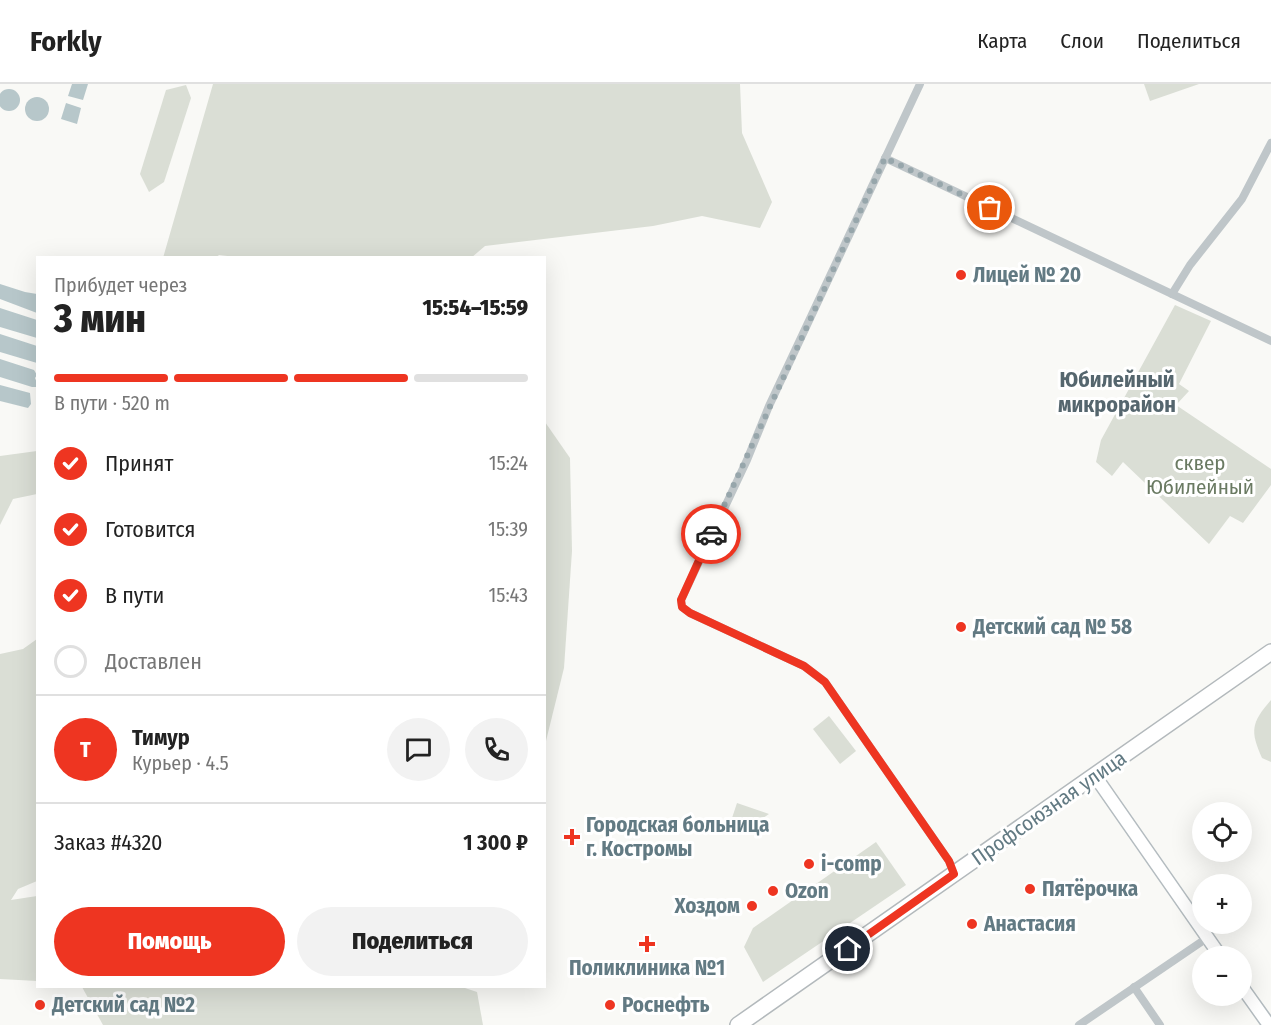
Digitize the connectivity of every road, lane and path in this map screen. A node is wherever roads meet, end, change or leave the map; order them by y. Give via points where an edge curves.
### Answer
1 (920, 84) edge
2 (1271, 143) edge
3 (885, 158) junction
4 (1172, 294) junction
5 (1271, 341) edge
6 (1271, 652) edge
7 (1095, 776) junction
8 (954, 874) junction
9 (1208, 938) junction
10 (1213, 946) edge
11 (1134, 987) junction
12 (1252, 1001) edge
13 (738, 1025) edge
14 (1079, 1025) edge
15 (1161, 1025) edge
16 (1269, 1025) edge

1 - 3 street
2 - 4 street via 1242,199 1190,264
3 - 4 street
3 - 8 street via 681,600 682,607 690,613 804,666 825,682 949,861
4 - 5 street
6 - 7 highway, Профсоюзная улица
7 - 8 highway, Профсоюзная улица
7 - 9 street
8 - 13 highway, Профсоюзная улица
9 - 10 street
9 - 11 street
11 - 14 street
11 - 15 street
12 - 16 street

